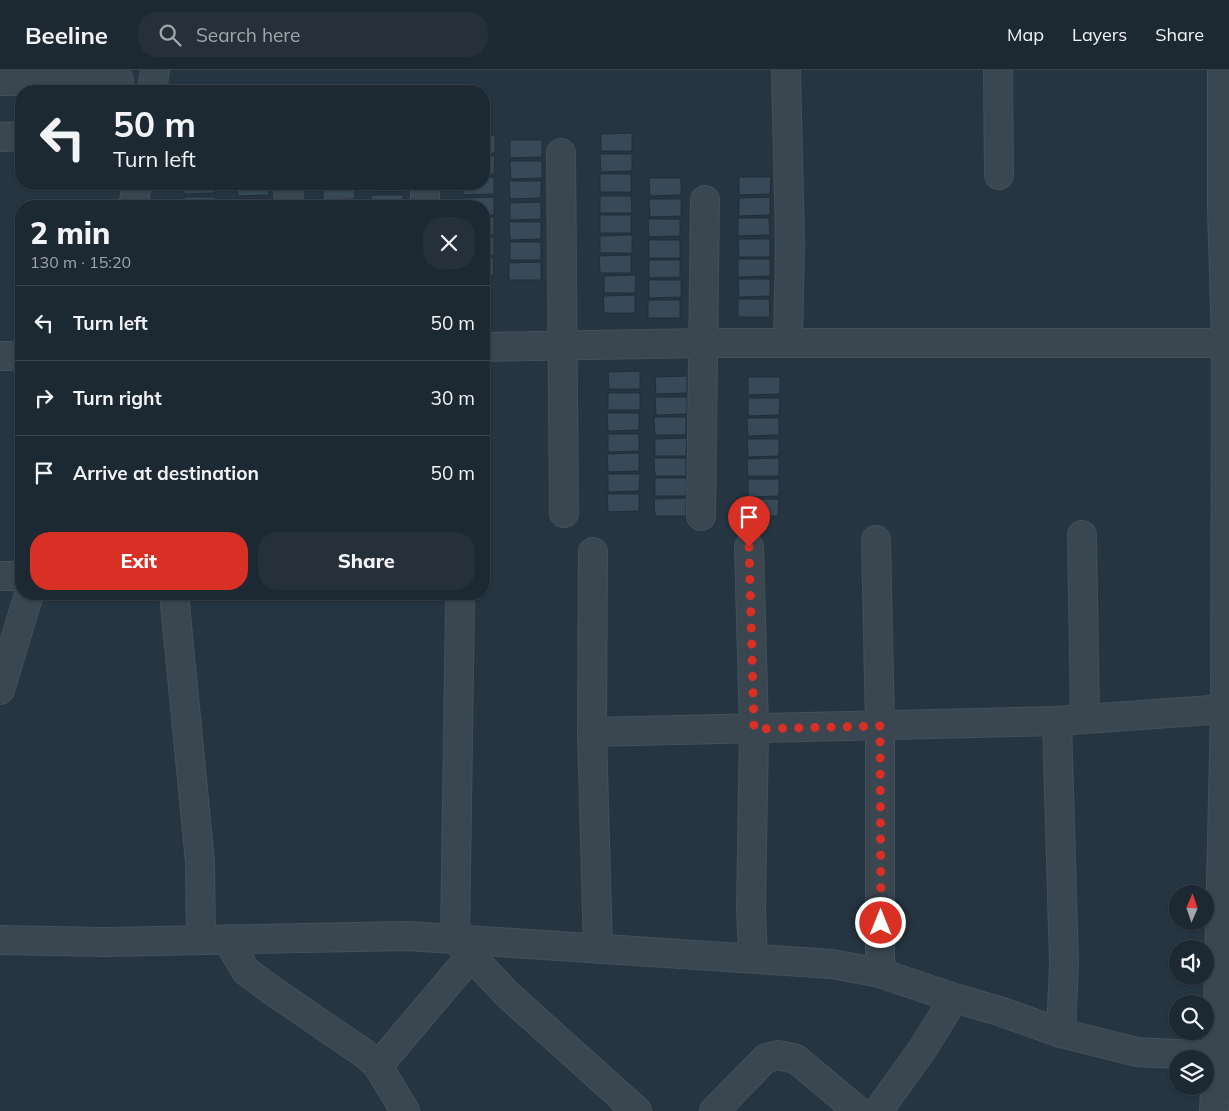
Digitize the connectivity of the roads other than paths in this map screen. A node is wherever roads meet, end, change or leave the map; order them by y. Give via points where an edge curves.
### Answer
1 (155, 70) edge
2 (786, 70) edge
3 (998, 70) edge
4 (119, 80) dead end
5 (0, 81) edge
6 (1224, 83) edge
7 (153, 85) edge
8 (15, 136) edge
9 (0, 137) edge
10 (561, 154) dead end
11 (999, 175) dead end
12 (705, 200) dead end
13 (1225, 206) edge
14 (704, 343) junction
15 (788, 343) junction
16 (1226, 343) junction
17 (562, 346) junction
18 (490, 347) edge
19 (0, 356) edge
20 (15, 356) edge
21 (564, 513) dead end
22 (701, 516) dead end
23 (1082, 535) dead end
24 (876, 540) dead end
25 (749, 547) dead end
26 (593, 552) dead end
27 (0, 576) edge
28 (15, 576) edge
29 (27, 600) edge
30 (175, 600) edge
31 (460, 603) dead end
32 (1227, 614) edge
33 (0, 690) edge
34 (1225, 709) junction
35 (1085, 719) junction
36 (1057, 721) junction
37 (880, 726) junction
38 (754, 729) junction
39 (592, 732) junction
40 (214, 939) junction
41 (0, 940) edge
42 (463, 948) junction
43 (598, 949) junction
44 (753, 958) junction
45 (880, 973) junction
46 (954, 998) junction
47 (1061, 1033) junction
48 (1223, 1056) edge
49 (378, 1066) junction
50 (405, 1111) edge
51 (637, 1111) edge
52 (714, 1111) edge
53 (858, 1111) edge
54 (878, 1111) edge
55 (1214, 1111) edge

1 - 7 street
2 - 15 street via 790,244
3 - 11 street
4 - 5 street
6 - 13 street
8 - 9 street
10 - 17 street
12 - 14 street
13 - 16 street
14 - 15 street
14 - 17 street
14 - 22 street
15 - 16 street
16 - 32 street
17 - 18 street
17 - 21 street
19 - 20 street
23 - 35 street
24 - 37 street
25 - 38 street
26 - 39 street
27 - 28 street
29 - 33 street
30 - 40 street via 200,862
31 - 42 street
32 - 34 street
34 - 35 street
34 - 48 street
35 - 36 street
36 - 37 street
36 - 47 street via 1064,964
37 - 38 street
37 - 45 street
38 - 39 street
38 - 44 street
39 - 43 street
40 - 41 street
40 - 42 street via 407,936
40 - 49 street via 246,971
42 - 43 street
42 - 49 street
42 - 51 street via 508,995
43 - 44 street
44 - 45 street via 832,964
45 - 46 street
46 - 47 street
46 - 54 street
47 - 48 street via 1137,1052
48 - 55 street
49 - 50 street
52 - 53 street via 766,1058 778,1055 796,1059

